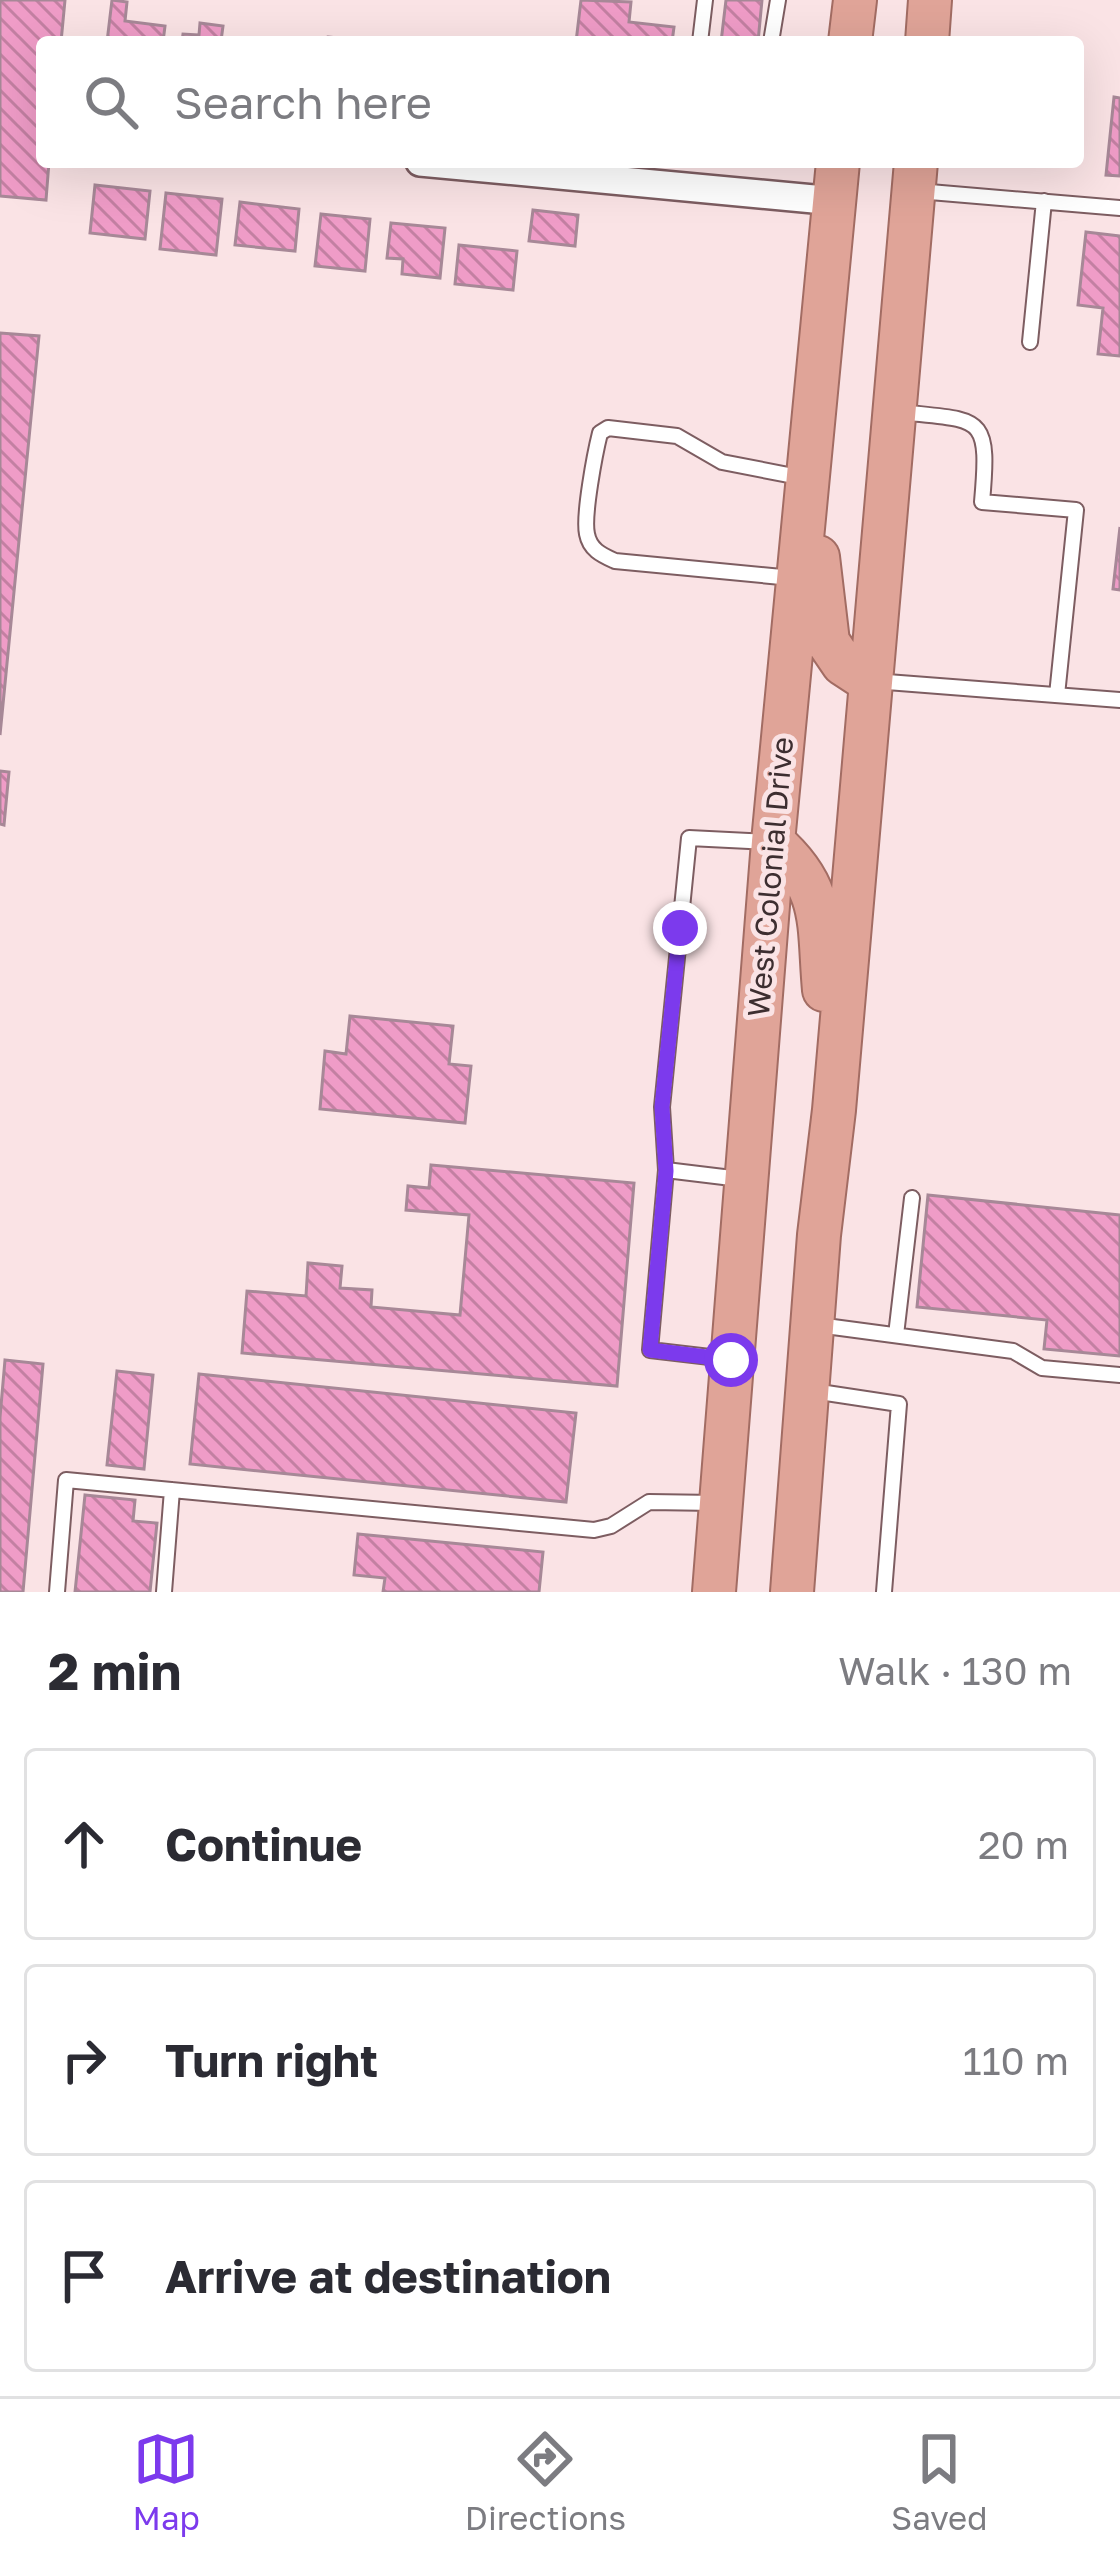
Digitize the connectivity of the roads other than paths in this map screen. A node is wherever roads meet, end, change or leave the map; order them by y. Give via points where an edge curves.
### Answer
1 (705, 0) edge
2 (778, 0) edge
3 (854, 0) edge
4 (930, 0) edge
5 (701, 36) edge
6 (772, 36) edge
7 (851, 36) edge
8 (927, 36) edge
9 (507, 168) edge
10 (914, 177) edge
11 (837, 181) edge
12 (1044, 201) junction
13 (1120, 208) edge
14 (1030, 342) dead end
15 (893, 412) junction
16 (808, 478) junction
17 (799, 579) junction
18 (869, 681) junction
19 (1057, 695) junction
20 (1120, 700) edge
21 (773, 842) junction
22 (834, 1110) junction
23 (666, 1171) junction
24 (746, 1179) junction
25 (912, 1198) dead end
26 (813, 1324) junction
27 (896, 1335) junction
28 (731, 1360) junction
29 (1120, 1375) edge
30 (808, 1390) junction
31 (172, 1490) junction
32 (721, 1503) junction
33 (57, 1592) edge
34 (164, 1592) edge
35 (714, 1592) edge
36 (793, 1592) edge
37 (884, 1592) edge

1 - 5 lane
2 - 6 lane
3 - 7 highway
4 - 8 highway
9 - 11 street
10 - 12 lane
10 - 15 highway
11 - 16 highway, West Colonial Drive
12 - 13 lane
12 - 14 lane
15 - 18 highway
15 - 19 lane via 968,420 981,431 982,502 1076,510
16 - 17 highway, West Colonial Drive
16 - 17 lane via 722,462 677,436 608,428 595,454 586,533 597,552 615,561
16 - 18 highway via 828,642
17 - 21 highway, West Colonial Drive
18 - 19 lane
18 - 22 highway
19 - 20 lane
21 - 22 highway via 800,865 816,896
21 - 23 lane via 689,838 662,1107
21 - 24 highway, West Colonial Drive
22 - 26 highway
23 - 24 lane
23 - 28 lane via 650,1350
24 - 28 highway, West Colonial Drive
25 - 27 lane
26 - 27 lane
26 - 30 highway
27 - 29 lane via 1013,1351 1042,1368
28 - 32 highway, West Colonial Drive
30 - 36 highway
30 - 37 lane via 899,1405
31 - 32 lane via 594,1530 649,1502
31 - 33 lane via 66,1480
31 - 34 lane
32 - 35 highway, West Colonial Drive

